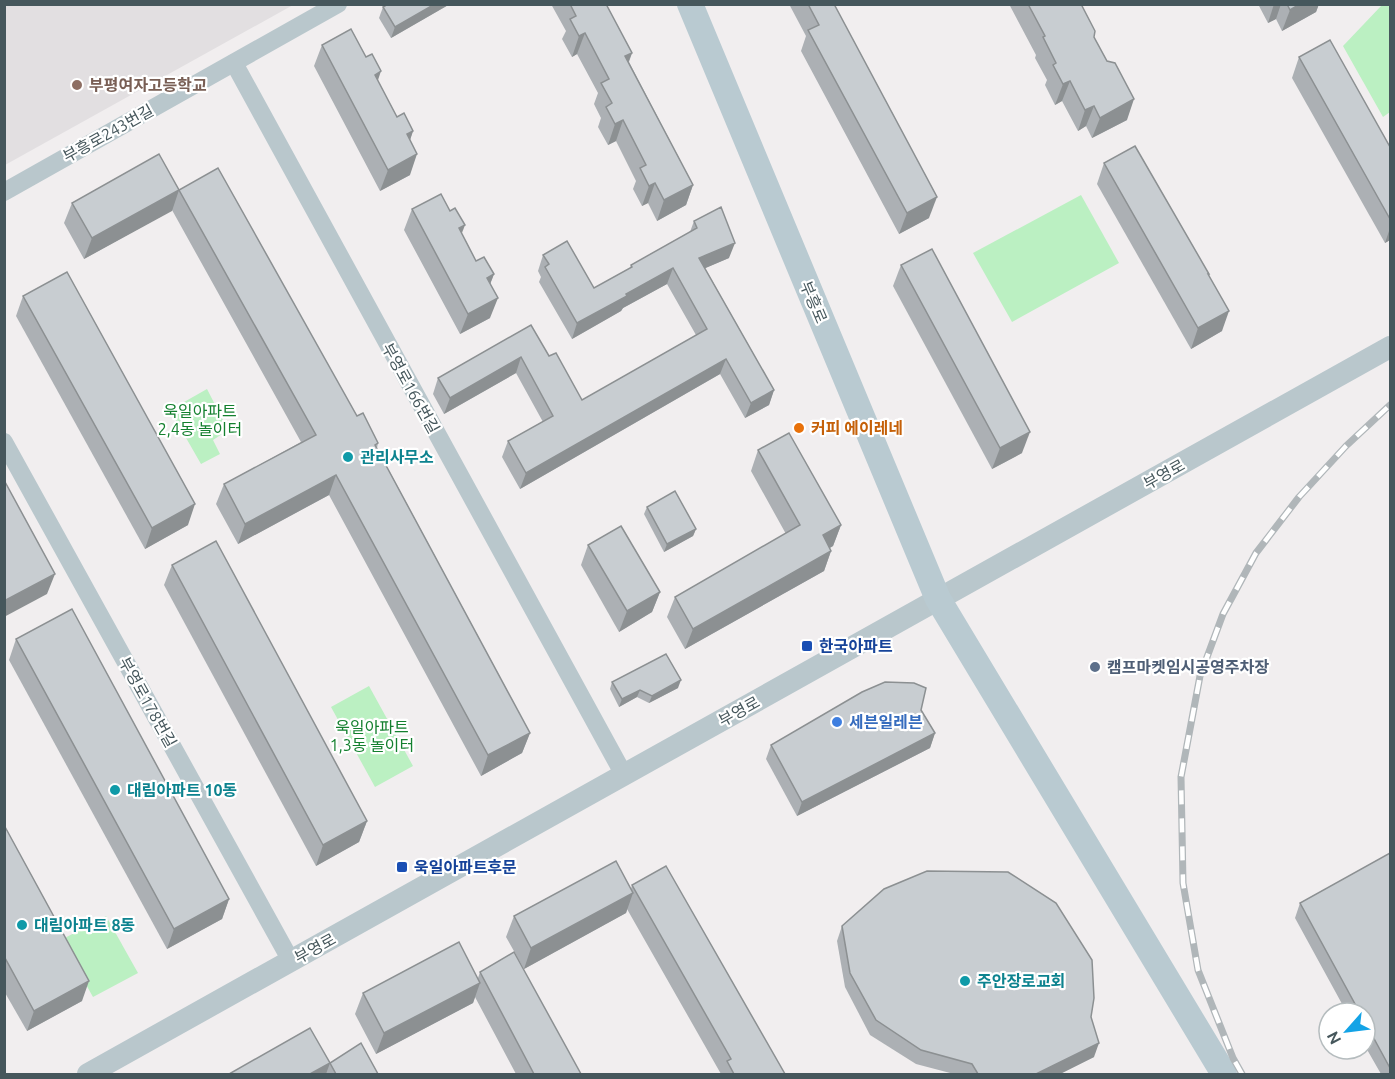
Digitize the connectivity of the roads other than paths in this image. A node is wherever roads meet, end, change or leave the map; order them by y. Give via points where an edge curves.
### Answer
1 (338, 4) edge
2 (690, 4) edge
3 (234, 63) junction
4 (4, 192) edge
5 (1390, 347) edge
6 (4, 442) edge
7 (938, 599) junction
8 (624, 775) junction
9 (291, 961) junction
10 (88, 1074) edge
11 (1224, 1074) edge

1 - 3 street, 부흥로243번길
2 - 7 main road, 부흥로
3 - 4 street, 부흥로243번길
3 - 8 street, 부영로166번길
5 - 7 street, 부영로
6 - 9 street, 부영로178번길
7 - 8 street, 부영로
7 - 11 main road, 부흥로
8 - 9 street, 부영로
9 - 10 street, 부영로

